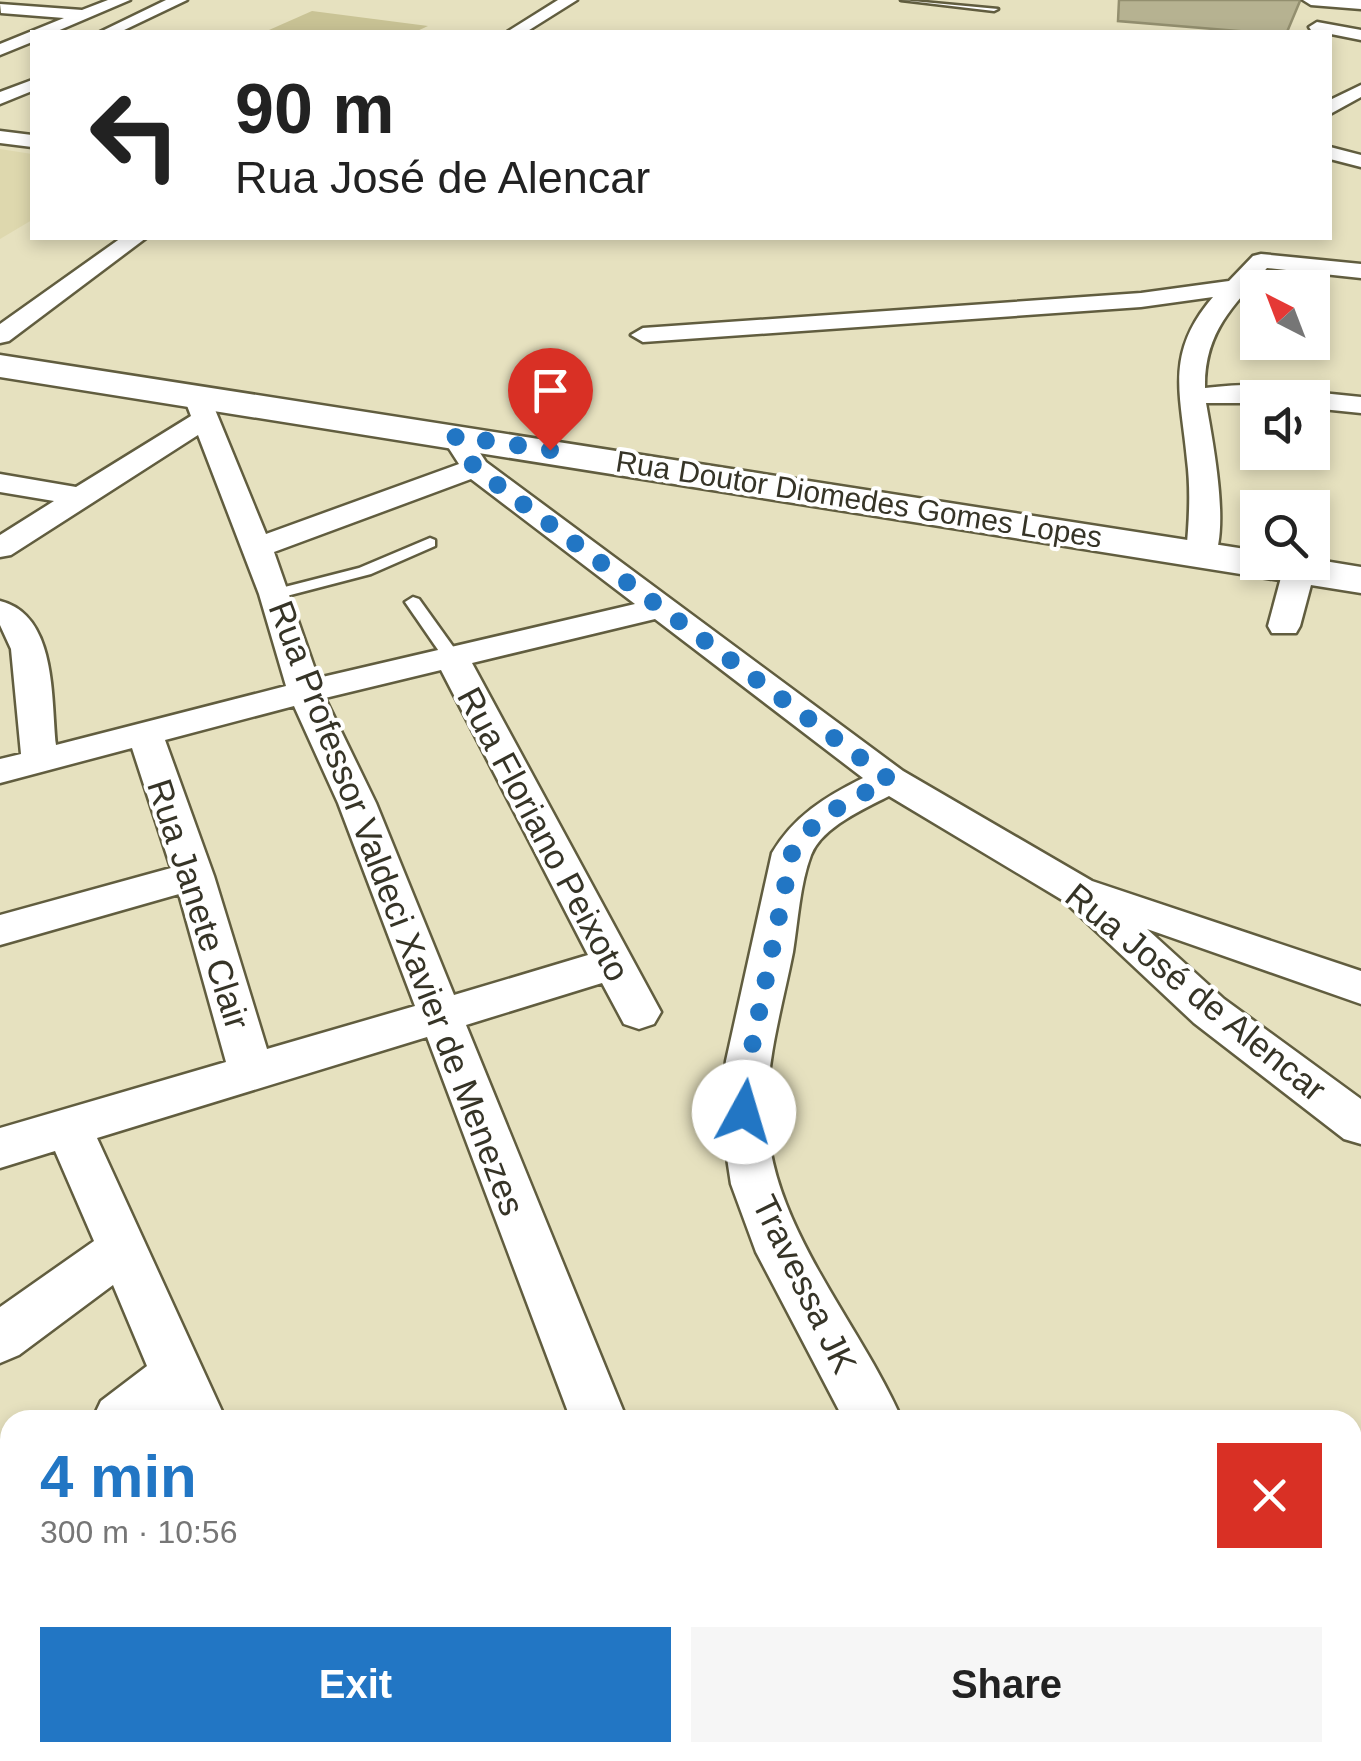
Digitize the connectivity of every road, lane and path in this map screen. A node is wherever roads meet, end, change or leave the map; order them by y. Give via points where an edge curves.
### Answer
1 (58, 0) edge
2 (179, 0) edge
3 (569, 0) edge
4 (906, 0) edge
5 (1311, 0) edge
6 (1325, 1) edge
7 (116, 3) edge
8 (1361, 4) edge
9 (1, 8) edge
10 (994, 9) dead end
11 (85, 15) junction
12 (0, 29) edge
13 (46, 30) edge
14 (112, 30) edge
15 (518, 30) edge
16 (1316, 30) edge
17 (1332, 32) edge
18 (30, 33) edge
19 (1361, 35) edge
20 (30, 37) edge
21 (0, 50) edge
22 (30, 86) edge
23 (1361, 90) edge
24 (0, 99) edge
25 (1332, 107) edge
26 (0, 137) edge
27 (30, 141) edge
28 (1332, 154) edge
29 (1361, 161) edge
30 (1332, 172) edge
31 (1361, 177) edge
32 (132, 240) edge
33 (1263, 250) edge
34 (1361, 271) edge
35 (1236, 287) junction
36 (643, 334) dead end
37 (0, 336) edge
38 (0, 366) edge
39 (1240, 394) edge
40 (1190, 397) junction
41 (1330, 402) edge
42 (1361, 405) edge
43 (200, 407) junction
44 (465, 452) junction
45 (0, 483) edge
46 (81, 497) junction
47 (430, 543) dead end
48 (0, 548) edge
49 (256, 548) junction
50 (1201, 554) junction
51 (1240, 560) edge
52 (1330, 575) edge
53 (1296, 580) edge
54 (1361, 580) edge
55 (274, 594) junction
56 (413, 602) dead end
57 (664, 608) junction
58 (0, 611) edge
59 (1284, 626) dead end
60 (450, 656) junction
61 (305, 692) junction
62 (145, 735) junction
63 (40, 761) junction
64 (0, 771) edge
65 (890, 780) junction
66 (194, 876) junction
67 (1078, 891) junction
68 (0, 930) edge
69 (612, 964) junction
70 (1361, 988) edge
71 (639, 1012) dead end
72 (438, 1016) junction
73 (252, 1073) junction
74 (1361, 1126) edge
75 (70, 1128) junction
76 (0, 1148) edge
77 (124, 1248) junction
78 (0, 1338) edge
79 (188, 1397) edge
80 (150, 1410) edge
81 (595, 1410) edge
82 (868, 1410) edge

1 - 7 street
2 - 14 street
3 - 15 street
4 - 10 lane
5 - 6 street
6 - 8 street
6 - 16 street
7 - 11 street
9 - 11 street
11 - 13 street
12 - 18 street
17 - 19 street
20 - 21 street
22 - 24 street
23 - 25 street
26 - 27 street
28 - 29 street
30 - 31 street
32 - 37 street
33 - 34 street
33 - 35 street
35 - 36 street via 1141,300
35 - 40 street via 1198,339
38 - 43 street, Rua Doutor Diomedes Gomes Lopes
39 - 40 street
40 - 50 street via 1204,488
41 - 42 street
43 - 44 street, Rua Doutor Diomedes Gomes Lopes
43 - 46 street
43 - 49 street, Rua Professor Valdeci Xavier de Menezes
44 - 49 street
44 - 50 street, Rua Doutor Diomedes Gomes Lopes
44 - 57 street, Rua José de Alencar
45 - 46 street
46 - 48 street
47 - 55 lane via 365,571
49 - 55 street, Rua Professor Valdeci Xavier de Menezes
50 - 51 street, Rua Doutor Diomedes Gomes Lopes
52 - 54 street, Rua Doutor Diomedes Gomes Lopes
53 - 59 street
55 - 61 street, Rua Professor Valdeci Xavier de Menezes
56 - 60 lane
57 - 60 street
57 - 65 street, Rua José de Alencar
58 - 63 street via 15,620 28,650
60 - 61 street
60 - 69 street, Rua Floriano Peixoto
61 - 62 street
61 - 72 street, Rua Professor Valdeci Xavier de Menezes via 357,803
62 - 63 street
62 - 66 street, Rua Janete Clair
63 - 64 street
65 - 67 street, Rua José de Alencar
65 - 82 street, Travessa JK via 829,812 805,830 792,853 744,1112 755,1184 781,1252
66 - 68 street
66 - 73 street, Rua Janete Clair
67 - 70 street
67 - 74 street, Rua José de Alencar via 1210,1011
69 - 71 street, Rua Floriano Peixoto
69 - 72 street
72 - 73 street
72 - 81 street, Rua Professor Valdeci Xavier de Menezes
73 - 75 street
75 - 76 street
75 - 77 street
77 - 78 street
77 - 79 street
79 - 80 street

